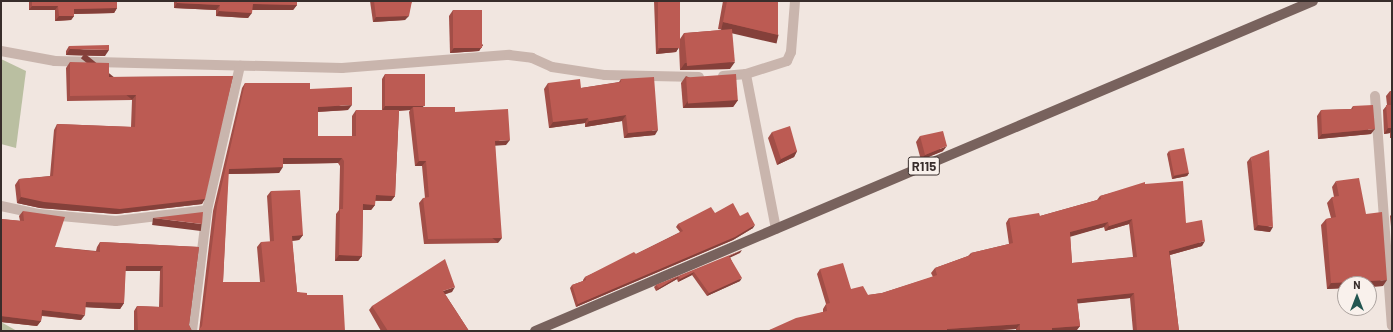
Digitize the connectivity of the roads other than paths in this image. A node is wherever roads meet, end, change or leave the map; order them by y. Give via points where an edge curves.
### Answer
1 (795, 1) edge
2 (1313, 1) edge
3 (1, 51) edge
4 (240, 66) junction
5 (746, 74) junction
6 (1375, 96) dead end
7 (1, 206) edge
8 (206, 210) junction
9 (776, 229) junction
10 (1392, 325) edge
11 (192, 331) edge
12 (535, 331) edge

1 - 5 street via 791,52 787,61
2 - 9 main road, R115
3 - 4 street via 55,61
4 - 5 street via 342,68 509,55 532,58 552,67 605,75 708,77
4 - 8 street
5 - 9 street
6 - 10 street
7 - 8 street via 39,214 116,221
8 - 11 street
9 - 12 main road, R115

